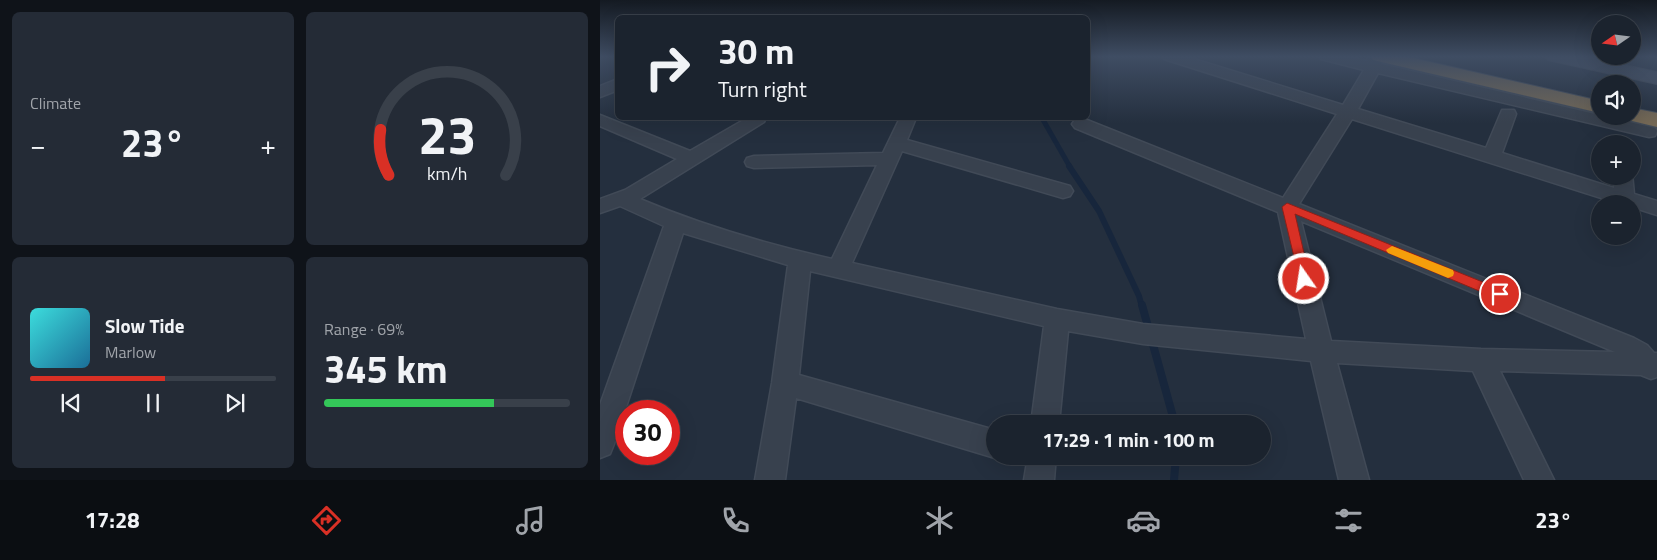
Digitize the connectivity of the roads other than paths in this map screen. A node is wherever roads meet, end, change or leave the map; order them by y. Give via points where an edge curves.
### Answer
1 (1241, 78) edge
2 (1366, 78) edge
3 (1453, 78) edge
4 (1497, 78) edge
5 (1533, 78) edge
6 (615, 85) edge
7 (1591, 88) edge
8 (600, 92) edge
9 (1641, 99) edge
10 (1657, 102) edge
11 (1591, 104) edge
12 (1348, 111) junction
13 (1508, 114) dead end
14 (1641, 119) edge
15 (600, 120) edge
16 (755, 120) edge
17 (907, 120) edge
18 (1081, 124) dead end
19 (1653, 126) edge
20 (893, 151) junction
21 (1492, 156) junction
22 (692, 158) junction
23 (754, 162) dead end
24 (1063, 191) dead end
25 (1615, 195) edge
26 (621, 199) junction
27 (1641, 203) edge
28 (600, 206) edge
29 (1287, 207) junction
30 (1657, 208) edge
31 (676, 223) junction
32 (800, 260) junction
33 (838, 269) junction
34 (1057, 319) junction
35 (1321, 351) junction
36 (1482, 360) junction
37 (1654, 368) edge
38 (786, 383) junction
39 (1046, 415) edge
40 (986, 441) edge
41 (600, 444) edge
42 (770, 480) edge
43 (1354, 480) edge
44 (1539, 480) edge

1 - 12 street
2 - 12 street
3 - 19 street
4 - 11 highway
5 - 7 highway
6 - 8 street
9 - 10 highway
12 - 21 street
12 - 29 street
13 - 21 street
14 - 19 highway
15 - 22 street
16 - 22 street
17 - 20 street
18 - 29 street
20 - 23 street
20 - 24 street
20 - 33 street
21 - 25 street
22 - 26 street
26 - 28 street
26 - 31 street
27 - 30 street
29 - 35 street
29 - 37 street via 1625,345
31 - 32 street
31 - 41 street
32 - 33 street
32 - 38 street
33 - 34 street
34 - 35 street via 1143,334
34 - 39 street
35 - 36 street
35 - 43 street
36 - 37 street
36 - 44 street
38 - 40 street
38 - 42 street

